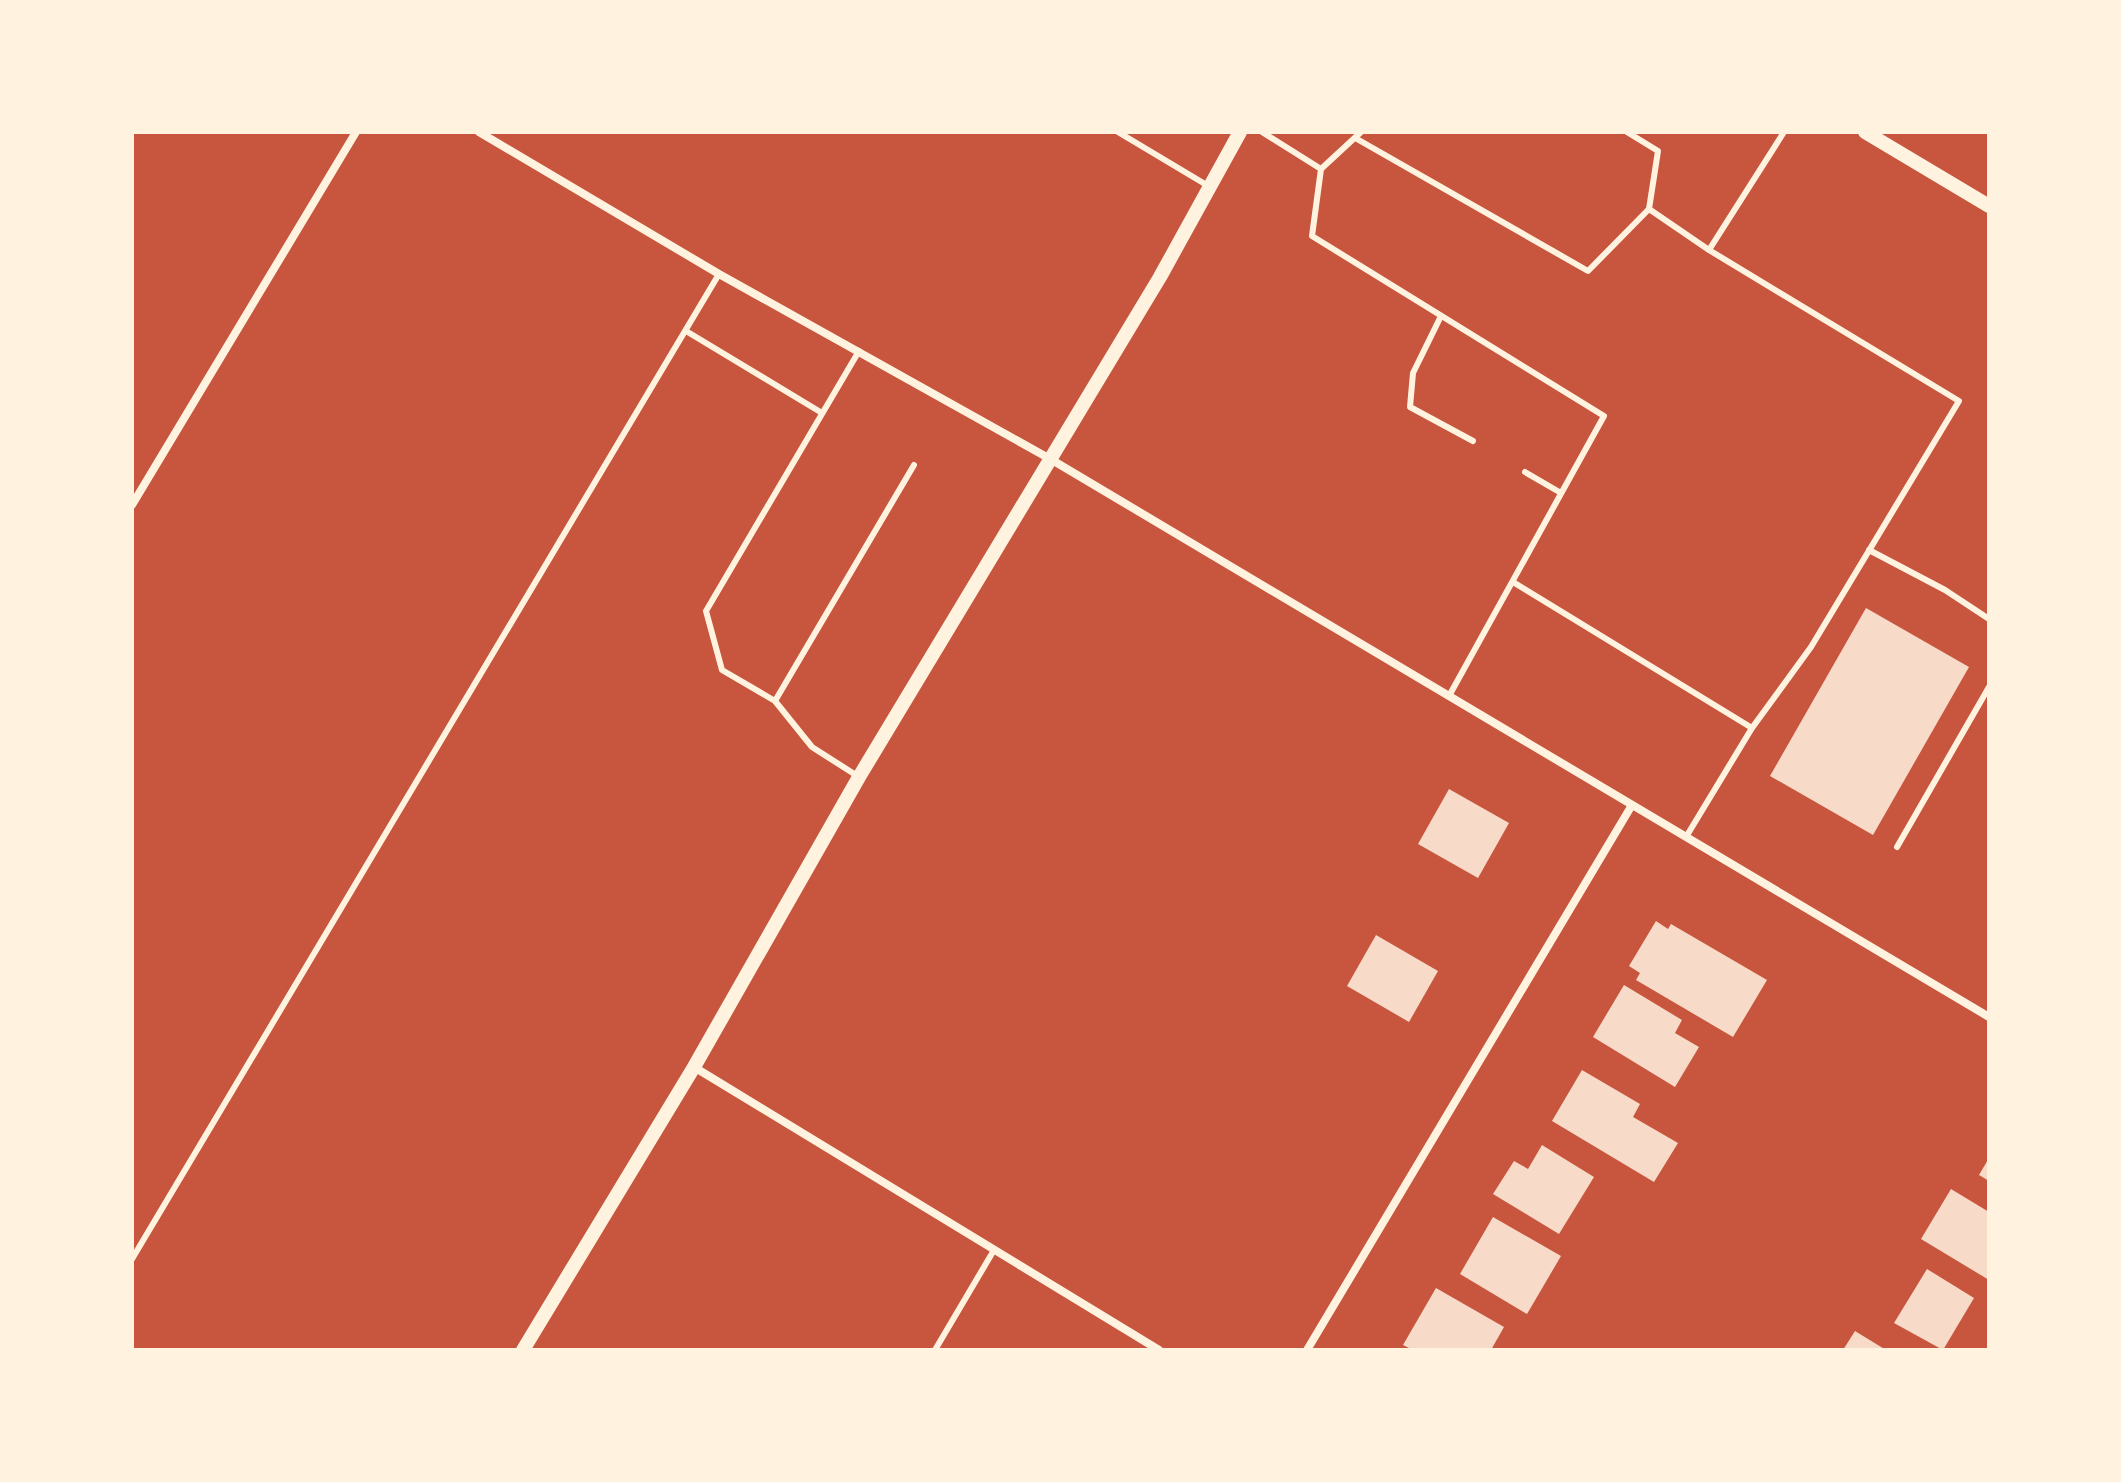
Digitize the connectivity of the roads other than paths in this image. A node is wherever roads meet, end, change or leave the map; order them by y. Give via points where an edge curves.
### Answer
1 (356, 132) edge
2 (479, 132) edge
3 (1118, 132) edge
4 (1240, 132) edge
5 (1262, 132) edge
6 (1627, 132) edge
7 (1784, 132) edge
8 (1865, 132) edge
9 (1359, 135) edge
10 (1321, 169) junction
11 (1210, 187) junction
12 (1989, 206) edge
13 (1649, 209) junction
14 (1709, 250) junction
15 (719, 274) junction
16 (1441, 316) junction
17 (686, 331) junction
18 (859, 351) junction
19 (822, 413) junction
20 (1473, 441) dead end
21 (1052, 460) junction
22 (914, 465) dead end
23 (1525, 472) dead end
24 (1561, 493) junction
25 (132, 505) edge
26 (1869, 550) junction
27 (1513, 582) junction
28 (1989, 619) edge
29 (1989, 687) edge
30 (1449, 696) junction
31 (775, 701) junction
32 (1752, 728) junction
33 (859, 777) junction
34 (1632, 805) junction
35 (1686, 837) junction
36 (1897, 847) dead end
37 (1989, 1017) edge
38 (694, 1067) junction
39 (994, 1250) junction
40 (132, 1259) edge
41 (523, 1350) edge
42 (935, 1350) edge
43 (1159, 1350) edge
44 (1307, 1350) edge

1 - 25 street
2 - 15 street
3 - 11 lane
4 - 11 street
5 - 10 lane
6 - 13 lane via 1658,151
7 - 14 lane
8 - 12 street
9 - 10 lane
9 - 13 lane via 1588,271
10 - 16 lane via 1312,236
11 - 21 street
13 - 14 lane
14 - 26 lane via 1959,401
15 - 17 lane
15 - 18 street
16 - 20 lane via 1413,373 1410,407
16 - 24 lane via 1604,416
17 - 19 lane
17 - 40 lane
18 - 19 lane
18 - 21 street
19 - 31 lane via 706,611 722,670
21 - 30 street
21 - 33 street
22 - 31 lane
23 - 24 lane
24 - 27 lane
26 - 28 lane
26 - 32 lane via 1811,647
27 - 30 lane
27 - 32 lane
29 - 36 lane
30 - 34 street
31 - 33 lane via 812,747
32 - 35 lane
33 - 38 street
34 - 35 street
34 - 44 street
35 - 37 street
38 - 39 street
38 - 41 street
39 - 42 lane
39 - 43 street

